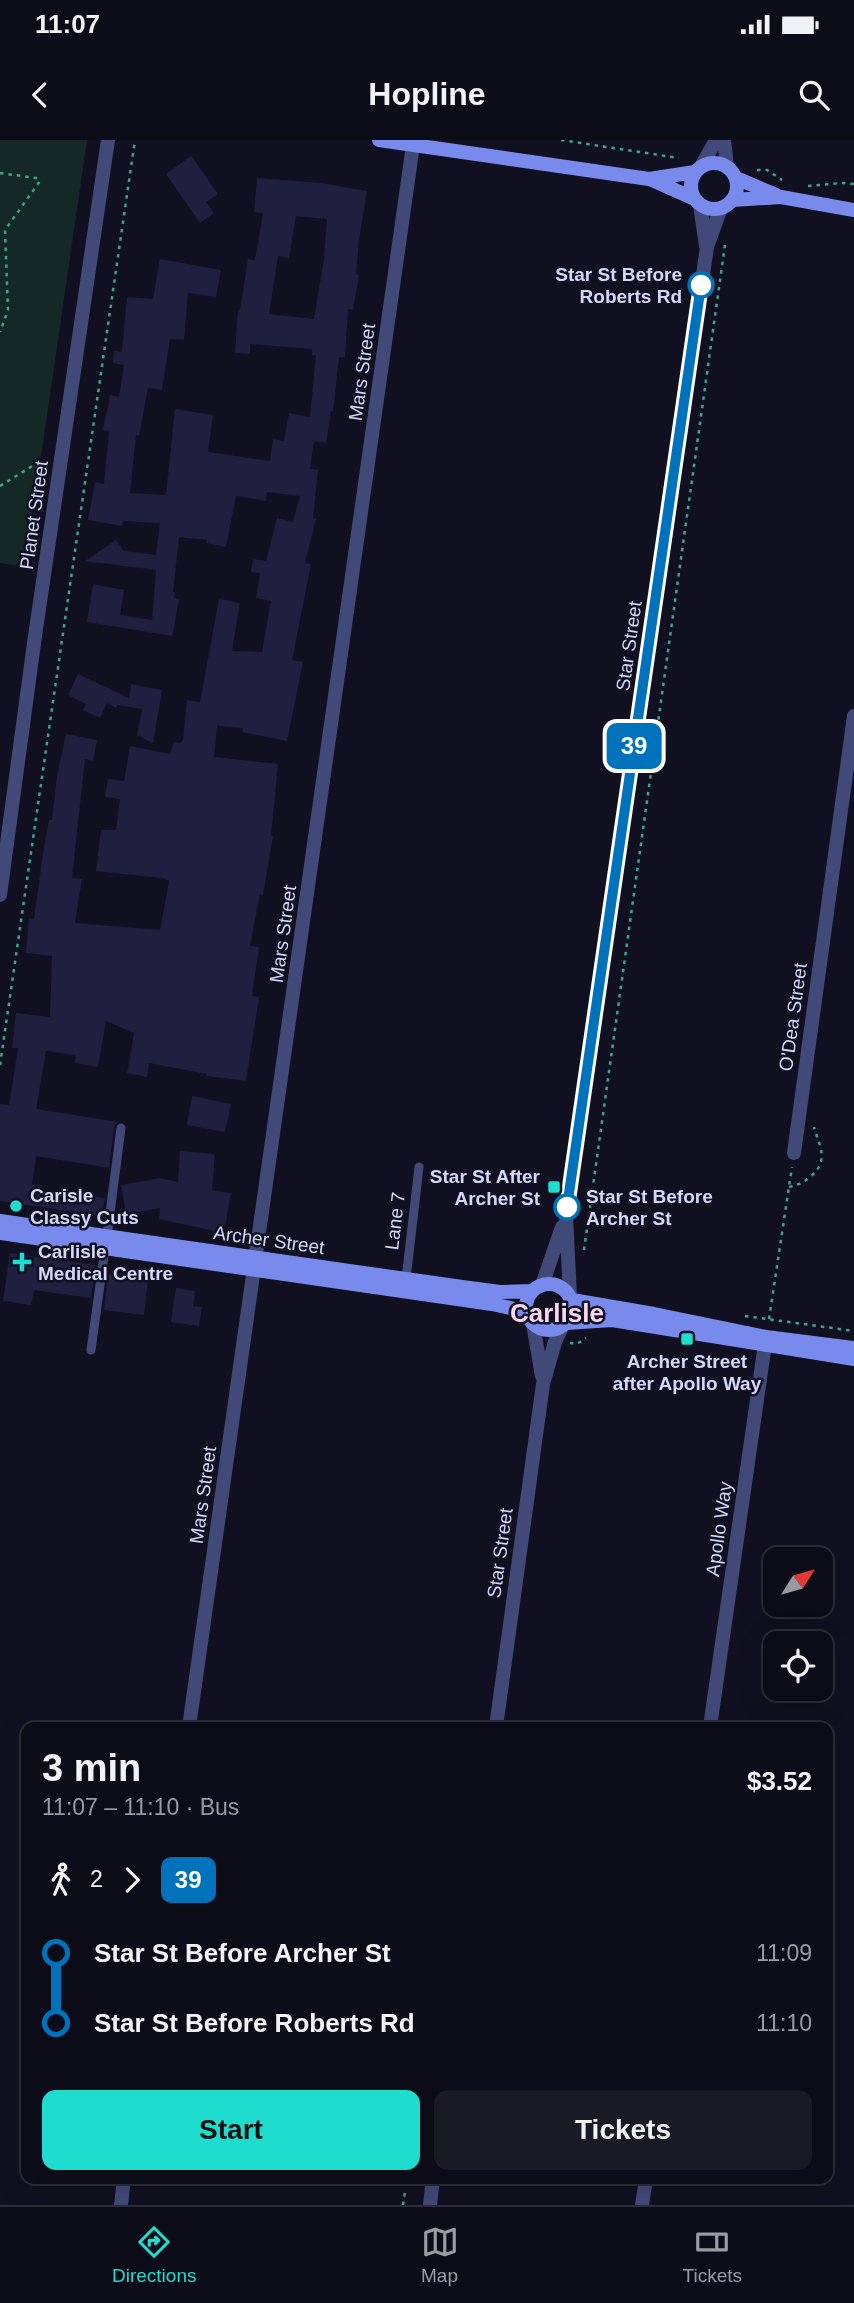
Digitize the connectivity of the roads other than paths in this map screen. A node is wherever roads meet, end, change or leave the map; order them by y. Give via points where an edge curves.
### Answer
1 (108, 140) edge
2 (379, 140) edge
3 (716, 140) edge
4 (724, 140) edge
5 (413, 145) junction
6 (463, 146) edge
7 (695, 166) junction
8 (731, 172) junction
9 (649, 179) junction
10 (781, 197) junction
11 (697, 202) junction
12 (727, 204) junction
13 (854, 209) edge
14 (707, 247) junction
15 (854, 716) edge
16 (0, 895) edge
17 (121, 1128) dead end
18 (794, 1153) road end
19 (419, 1167) dead end
20 (566, 1216) junction
21 (0, 1221) edge
22 (0, 1233) edge
23 (106, 1242) junction
24 (256, 1263) junction
25 (406, 1279) junction
26 (537, 1288) junction
27 (571, 1298) junction
28 (531, 1321) junction
29 (564, 1325) junction
30 (766, 1335) junction
31 (854, 1348) edge
32 (91, 1350) dead end
33 (854, 1359) edge
34 (543, 1384) junction
35 (191, 1722) edge
36 (497, 1722) edge
37 (711, 1722) edge
38 (123, 2184) edge
39 (432, 2184) edge
40 (645, 2184) edge
41 (121, 2205) edge
42 (430, 2205) edge
43 (642, 2205) edge

1 - 16 street, Planet Street
2 - 5 main road
3 - 7 street
4 - 8 street
5 - 6 main road
5 - 24 street, Mars Street
6 - 9 main road
7 - 8 main road via 715,163
7 - 9 main road
7 - 11 main road via 691,186
8 - 10 main road
8 - 12 main road via 737,186
9 - 11 main road
10 - 12 main road
10 - 13 main road
11 - 12 main road via 707,208
11 - 14 street, Star Street
12 - 14 street, Star Street
14 - 20 street, Star Street
15 - 18 street, O'Dea Street
17 - 23 lane
19 - 25 lane, Lane 7
20 - 26 street, Star Street
20 - 27 street, Star Street
21 - 23 main road, Archer Street
22 - 23 main road, Archer Street
23 - 24 main road, Archer Street
23 - 32 lane
24 - 25 main road, Archer Street
24 - 28 main road, Archer Street via 492,1304 515,1309
24 - 35 street, Mars Street
25 - 26 main road, Archer Street via 500,1292
26 - 27 main road via 558,1285
26 - 28 main road via 526,1304
27 - 29 main road via 571,1316
27 - 30 main road
28 - 29 main road via 547,1331
28 - 34 street, Star Street
29 - 30 main road via 612,1320
29 - 34 street, Star Street
30 - 31 main road
30 - 33 main road
30 - 37 street, Apollo Way
34 - 36 street, Star Street
38 - 41 street
39 - 42 street
40 - 43 street

